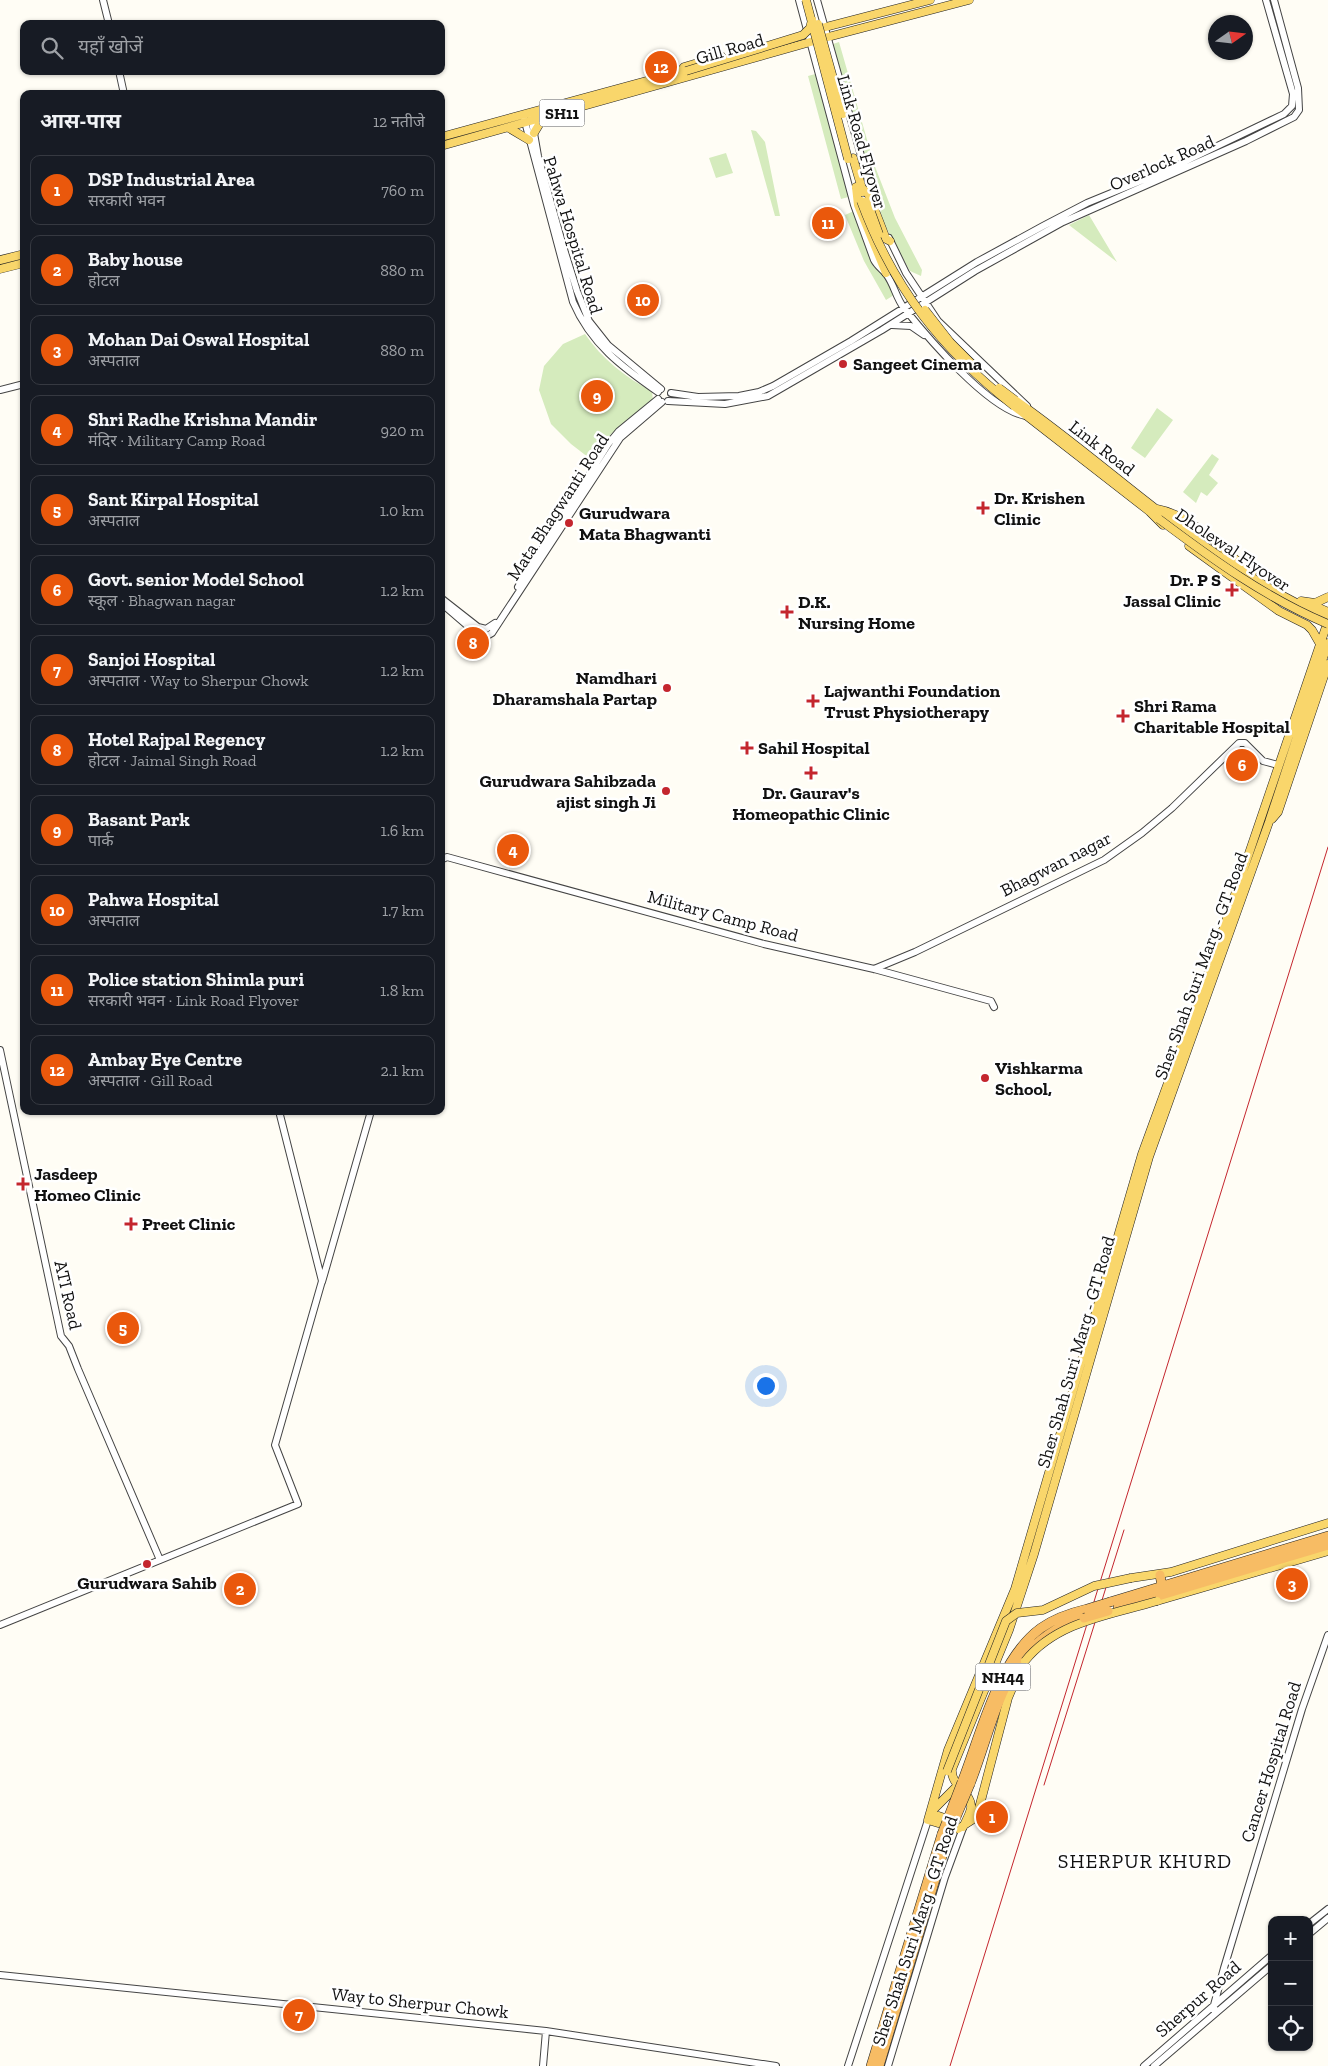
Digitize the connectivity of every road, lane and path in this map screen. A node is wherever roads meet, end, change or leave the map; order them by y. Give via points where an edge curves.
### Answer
1 (103, 0) edge
2 (799, 0) edge
3 (806, 0) edge
4 (812, 0) edge
5 (817, 0) edge
6 (930, 0) edge
7 (969, 0) edge
8 (1266, 0) edge
9 (1274, 0) edge
10 (107, 20) edge
11 (812, 20) junction
12 (825, 28) junction
13 (806, 32) junction
14 (828, 37) junction
15 (810, 42) junction
16 (683, 71) junction
17 (120, 75) edge
18 (123, 90) edge
19 (526, 114) junction
20 (543, 118) junction
21 (529, 122) junction
22 (510, 128) junction
23 (445, 137) edge
24 (532, 137) junction
25 (445, 145) edge
26 (859, 188) junction
27 (888, 240) junction
28 (20, 255) edge
29 (0, 260) edge
30 (20, 264) edge
31 (0, 269) edge
32 (886, 273) junction
33 (914, 283) junction
34 (933, 294) junction
35 (925, 299) junction
36 (904, 308) junction
37 (909, 313) junction
38 (889, 325) junction
39 (952, 364) junction
40 (20, 385) edge
41 (0, 390) edge
42 (671, 393) junction
43 (661, 396) junction
44 (1028, 414) junction
45 (1153, 510) junction
46 (1328, 597) edge
47 (445, 601) edge
48 (1308, 603) junction
49 (445, 607) edge
50 (1328, 612) edge
51 (1328, 621) edge
52 (1306, 625) junction
53 (1326, 633) edge
54 (1324, 644) edge
55 (1328, 664) edge
56 (1278, 765) junction
57 (1269, 822) junction
58 (445, 858) edge
59 (874, 969) junction
60 (994, 1007) dead end
61 (0, 1050) edge
62 (280, 1115) edge
63 (370, 1115) edge
64 (322, 1283) junction
65 (1328, 1523) edge
66 (1328, 1536) edge
67 (1328, 1545) edge
68 (1328, 1551) edge
69 (160, 1560) junction
70 (1155, 1576) junction
71 (1162, 1586) junction
72 (1170, 1595) junction
73 (1109, 1607) junction
74 (1086, 1614) junction
75 (0, 1625) edge
76 (1328, 1635) edge
77 (1023, 1662) junction
78 (938, 1779) junction
79 (963, 1784) junction
80 (929, 1817) junction
81 (963, 1828) junction
82 (945, 1835) junction
83 (1328, 1909) edge
84 (1328, 1918) edge
85 (1313, 1921) edge
86 (1313, 1931) edge
87 (1268, 1958) edge
88 (1268, 1968) edge
89 (0, 1975) edge
90 (1214, 2005) junction
91 (1215, 2013) junction
92 (546, 2031) junction
93 (543, 2066) edge
94 (776, 2066) edge
95 (848, 2066) edge
96 (871, 2066) edge
97 (879, 2066) edge
98 (888, 2066) edge
99 (1144, 2066) edge
100 (1154, 2066) edge

1 - 10 street
2 - 13 street
3 - 11 main road, Link Road Flyover, bridge
4 - 26 main road, Link Road Flyover, bridge
5 - 12 street
6 - 12 main road, Gill Road / SH11
7 - 14 main road, Gill Road / SH11
8 - 34 street, Overlock Road via 1293,94 1289,110 1165,171 1087,203 978,262
9 - 34 street, Overlock Road via 1298,88 1299,110 1294,117 1246,142 1063,222
11 - 16 main road, bridge via 810,28 802,35
11 - 26 main road, Link Road Flyover, bridge
12 - 13 main road, Gill Road / SH11
12 - 14 street
13 - 15 street
13 - 16 main road, Gill Road / SH11 via 693,64 684,67
14 - 15 main road, Gill Road / SH11
14 - 27 street via 864,171
15 - 20 main road, Gill Road / SH11
15 - 32 street via 866,240 878,268
16 - 19 main road, Gill Road / SH11
17 - 18 street
19 - 21 street, Pahwa Hospital Road
19 - 23 main road, Gill Road / SH11
20 - 21 main road, Gill Road / SH11
20 - 24 main road
21 - 22 main road, Gill Road / SH11
21 - 24 street, Pahwa Hospital Road
22 - 24 main road
22 - 25 main road, Gill Road / SH11
24 - 43 street, Pahwa Hospital Road via 563,246 589,321 608,345
26 - 27 main road via 869,195
26 - 32 main road via 858,205
26 - 44 main road, Link Road Flyover, bridge via 885,258 930,327 965,365
27 - 33 street
28 - 29 main road
30 - 31 main road
32 - 36 street
33 - 34 street
33 - 35 street
34 - 35 street
35 - 36 street, Pahwa Hospital Road
35 - 37 street
35 - 44 street via 938,321
36 - 37 street
36 - 42 street, Pahwa Hospital Road via 759,392 698,397
37 - 38 street
37 - 39 street
38 - 39 street via 911,326
38 - 43 street via 768,396 725,404
39 - 44 street via 1003,407 1014,414
40 - 41 street
42 - 43 street
42 - 43 street, Pahwa Hospital Road via 668,389
43 - 47 street via 609,443 494,625 486,629 478,627
43 - 49 street, Mata Bhagwanti Road via 620,438 487,636 470,628
44 - 45 main road, Link Road
45 - 48 main road via 1170,512 1266,582 1292,598
45 - 51 main road, Dholewal Flyover, bridge via 1203,553 1246,581
45 - 52 main road via 1155,519 1246,588
46 - 48 main road
48 - 50 main road
51 - 53 main road, Sher Shah Suri Marg - GT Road
52 - 53 main road
52 - 54 main road
53 - 54 main road, Sher Shah Suri Marg - GT Road
54 - 56 main road, Sher Shah Suri Marg - GT Road
54 - 57 main road, Sher Shah Suri Marg - GT Road
55 - 57 main road via 1278,812
56 - 59 street, Bhagwan nagar via 1263,761 1245,743 1239,743 1166,813 1104,860 916,952
56 - 78 main road, Sher Shah Suri Marg - GT Road via 1211,965 1141,1157 1015,1589
57 - 79 main road, Sher Shah Suri Marg - GT Road via 1149,1156 1009,1630 952,1769
58 - 59 street, Military Camp Road via 764,944
59 - 60 street, Military Camp Road via 991,1001
61 - 69 street, ATI Road via 61,1336
62 - 64 street
63 - 64 street
64 - 69 street via 275,1445 298,1504
65 - 70 main road
66 - 71 highway, NH44
67 - 72 highway, NH44
68 - 72 main road
69 - 75 street
70 - 71 highway
70 - 78 main road, bridge via 1094,1586 1043,1610 1017,1613 1009,1618 947,1771
71 - 73 highway, NH44
72 - 73 highway, NH44
72 - 77 main road, bridge via 1063,1629
73 - 74 highway, NH44, bridge
74 - 77 highway, NH44 via 1045,1635 1030,1648
74 - 79 highway, NH44 via 1067,1614 1041,1628 1016,1654 1002,1679
76 - 90 street, Cancer Hospital Road via 1269,1815
77 - 79 highway, NH44 via 1003,1694
77 - 81 main road via 1008,1698 982,1804
78 - 80 main road, Sher Shah Suri Marg - GT Road
79 - 80 main road
79 - 81 main road, Sher Shah Suri Marg - GT Road via 971,1809
79 - 82 highway, NH44, bridge
80 - 81 main road via 959,1823
80 - 95 street
81 - 98 street, Sher Shah Suri Marg - GT Road
82 - 96 highway, NH44
82 - 97 highway, NH44
83 - 85 street
84 - 86 street
87 - 90 street, Sherpur Road
88 - 91 street, Sherpur Road
89 - 92 street, Way to Sherpur Chowk
90 - 91 street, Cancer Hospital Road
90 - 99 street, Sherpur Road
91 - 100 street, Sherpur Road
92 - 93 street
92 - 94 street, Way to Sherpur Chowk

